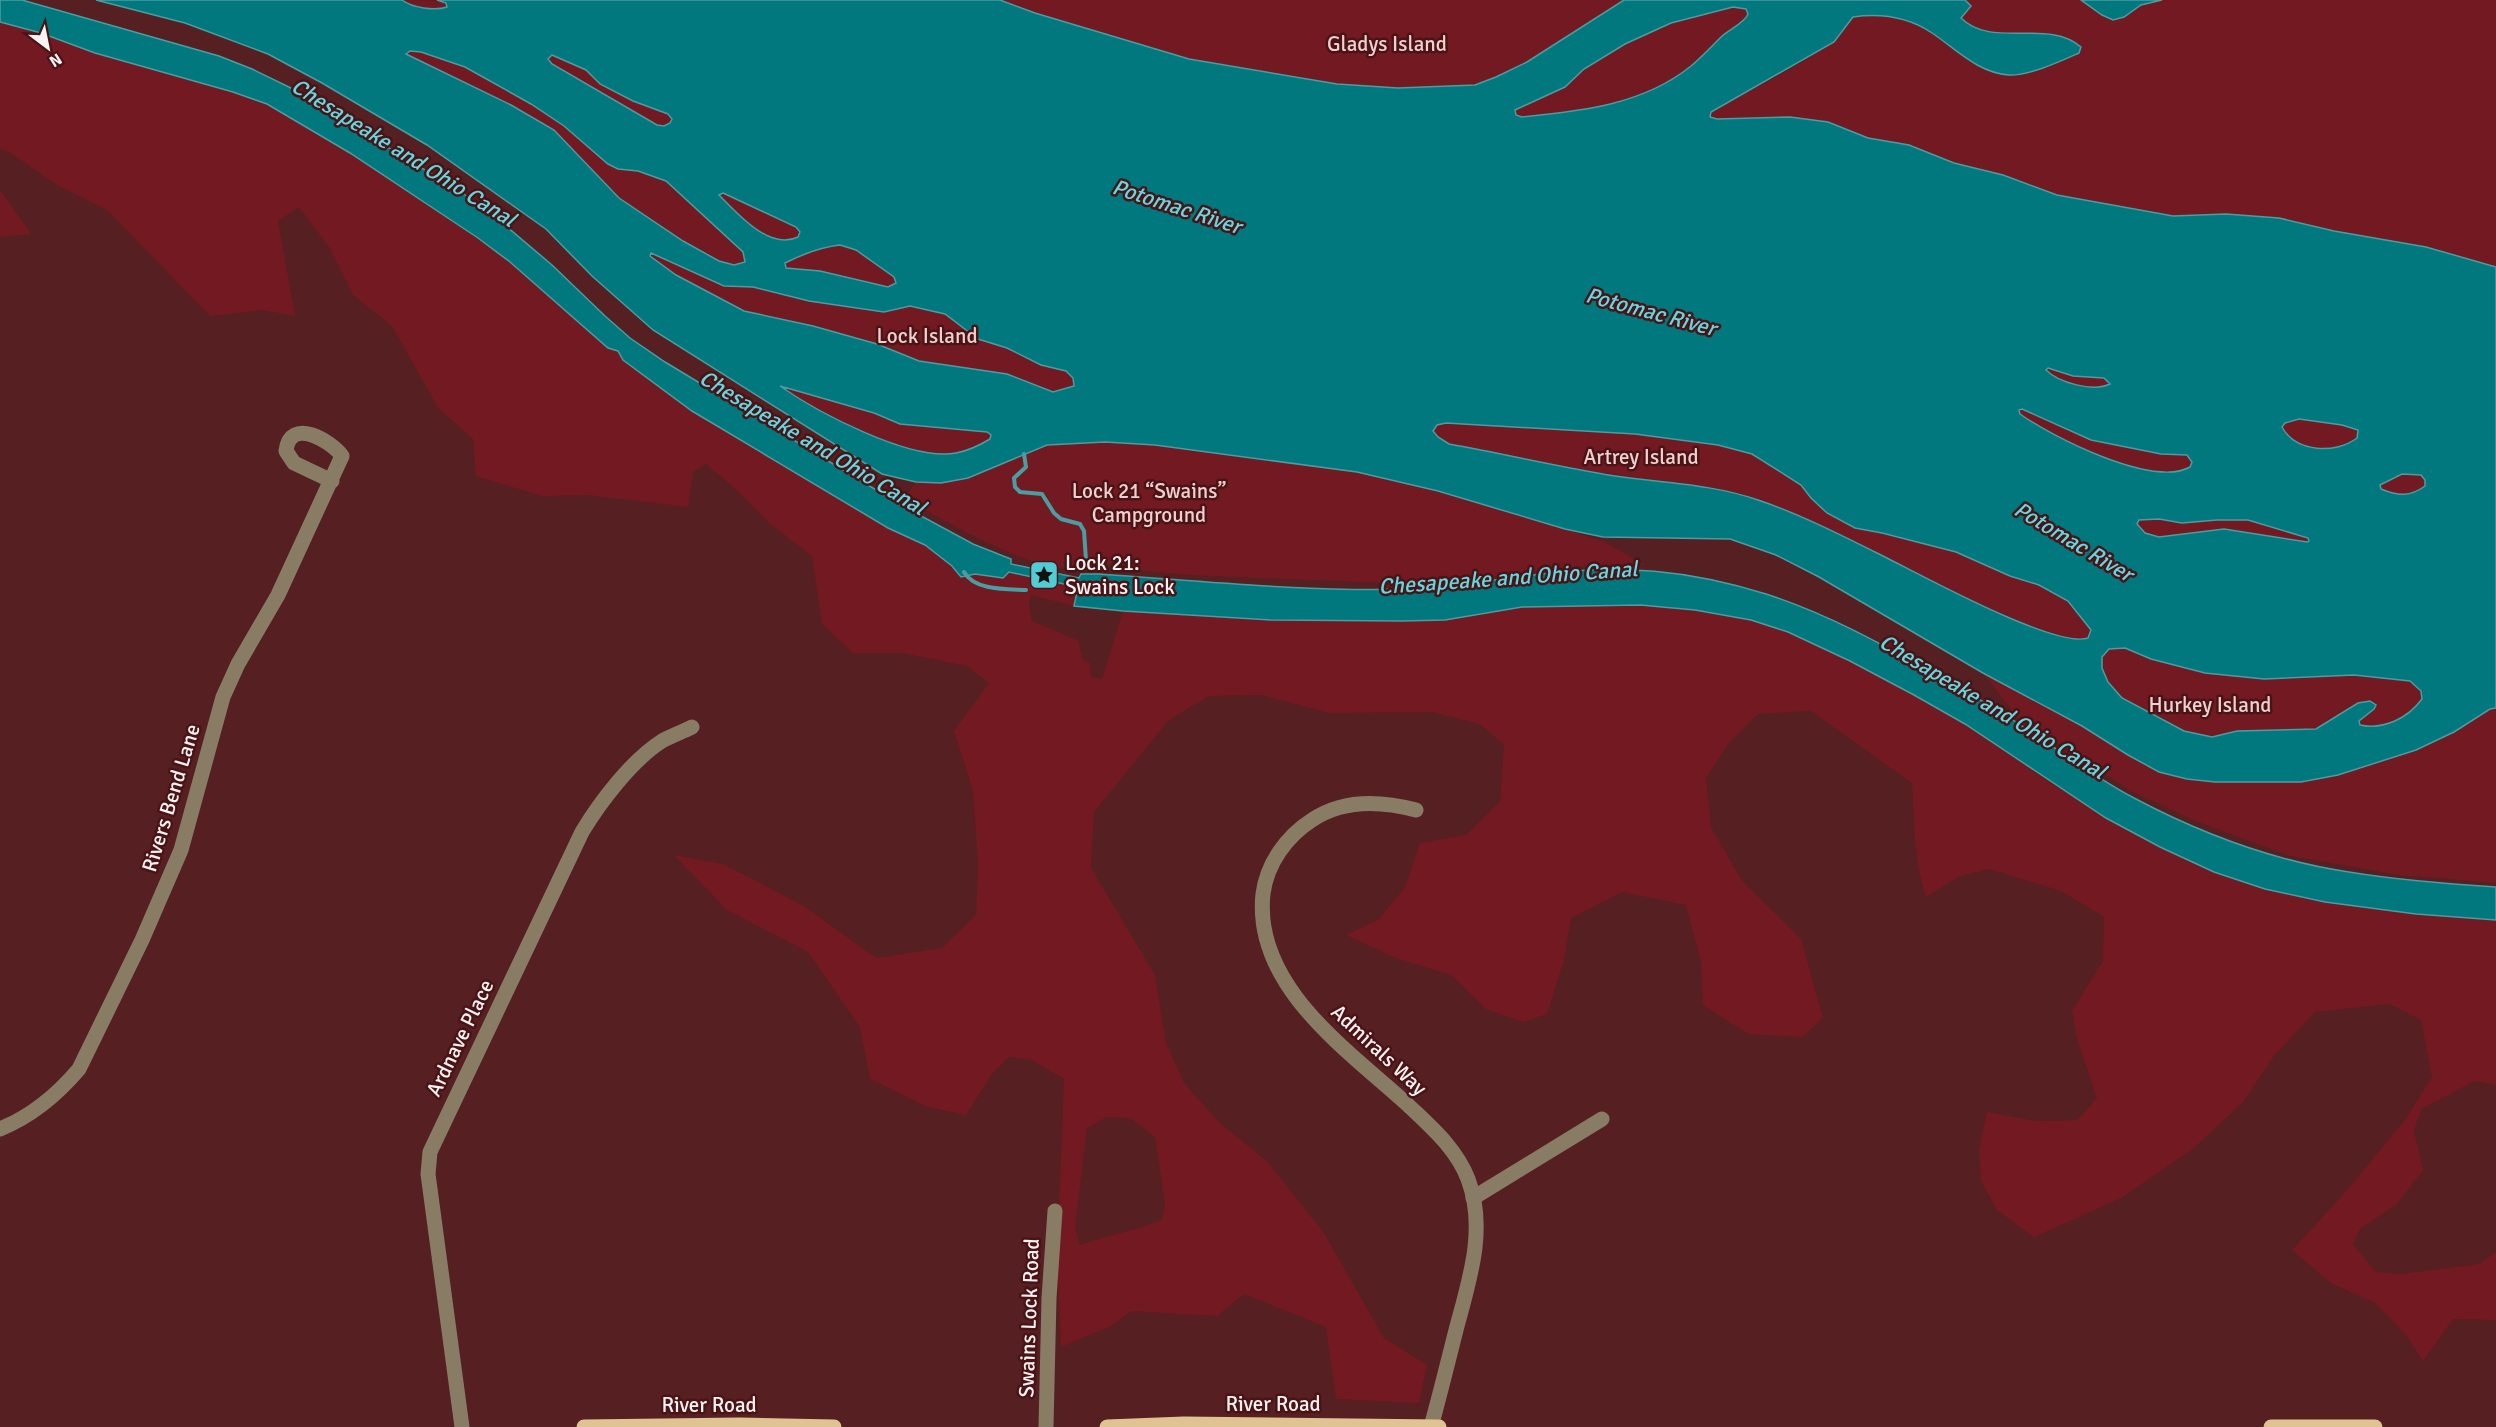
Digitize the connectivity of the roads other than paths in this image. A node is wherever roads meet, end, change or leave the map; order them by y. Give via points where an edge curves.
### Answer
1 (332, 482) dead end
2 (692, 728) dead end
3 (1416, 810) dead end
4 (1602, 1119) dead end
5 (0, 1129) edge
6 (1473, 1198) junction
7 (1054, 1211) dead end
8 (462, 1427) edge
9 (584, 1427) edge
10 (834, 1427) edge
11 (1047, 1427) edge
12 (1107, 1427) edge
13 (1431, 1427) edge
14 (1439, 1427) edge
15 (2271, 1427) edge
16 (2374, 1427) edge

1 - 5 street, Rivers Bend Lane via 223,698 181,850 79,1069 41,1107
2 - 8 street, Ardnave Place via 661,742 628,771 596,808 430,1152 428,1174
3 - 6 street, Admirals Way via 1372,802 1326,810 1309,821 1275,858 1264,885 1261,913 1273,962 1290,992 1326,1031 1438,1133 1458,1159
4 - 6 street
6 - 13 street, Admirals Way via 1474,1260
7 - 11 street, Swains Lock Road
9 - 10 main road, River Road
12 - 13 main road, River Road
13 - 14 main road, River Road
15 - 16 main road

